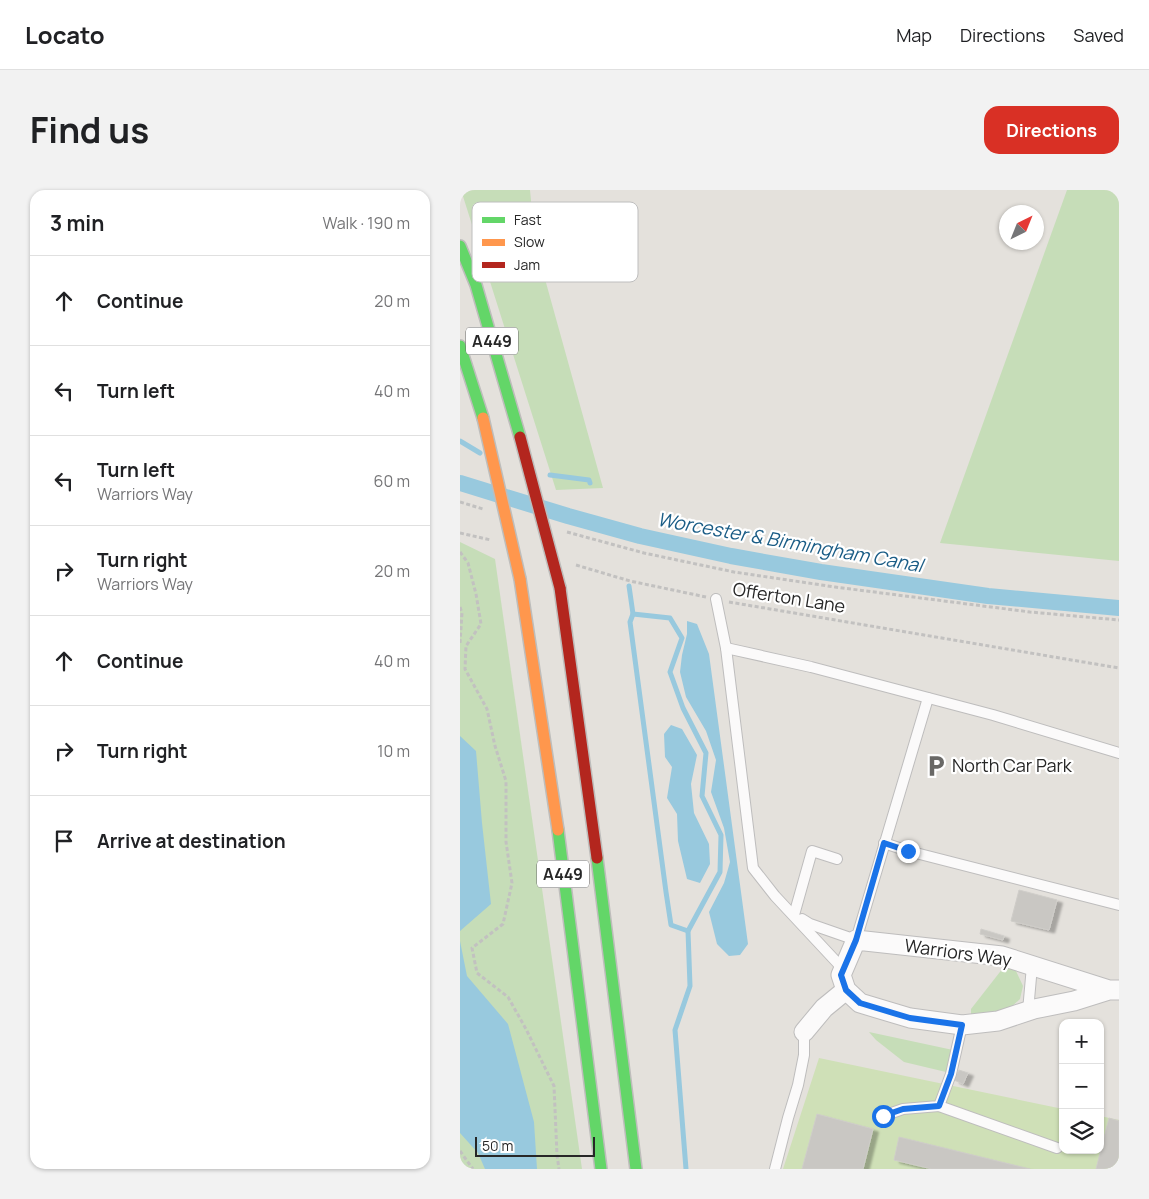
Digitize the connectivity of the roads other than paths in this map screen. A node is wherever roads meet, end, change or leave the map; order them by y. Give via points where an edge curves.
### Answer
1 (460, 246) edge
2 (472, 275) edge
3 (475, 282) edge
4 (460, 346) edge
5 (716, 600) road end
6 (726, 648) junction
7 (928, 698) junction
8 (1119, 753) edge
9 (884, 843) junction
10 (837, 859) dead end
11 (1119, 905) edge
12 (794, 915) junction
13 (856, 940) junction
14 (1032, 966) junction
15 (844, 970) junction
16 (846, 990) junction
17 (1114, 990) edge
18 (1028, 1011) junction
19 (962, 1025) junction
20 (804, 1032) joint
21 (939, 1106) junction
22 (883, 1116) dead end
23 (1057, 1148) dead end
24 (601, 1169) edge
25 (636, 1169) edge
26 (775, 1169) edge

1 - 2 highway, A449, bridge
3 - 25 highway, A449, bridge via 560,588
4 - 24 highway, A449, bridge via 484,418 520,580 560,844
5 - 6 lane
6 - 7 lane
6 - 12 lane via 752,868
7 - 8 lane
7 - 9 lane
9 - 11 lane
9 - 13 lane
10 - 12 lane via 812,850
12 - 13 lane
12 - 15 lane
13 - 14 street, Warriors Way via 1002,956
13 - 15 street
14 - 17 street, Warriors Way
14 - 18 lane
15 - 16 street via 841,975
16 - 19 street, Warriors Way via 860,1003 902,1016
16 - 20 street via 824,1008
17 - 18 street, Warriors Way
18 - 19 street, Warriors Way via 998,1021
19 - 21 lane via 951,1074
20 - 26 lane via 804,1055 798,1085
21 - 22 lane via 903,1109
21 - 23 lane

